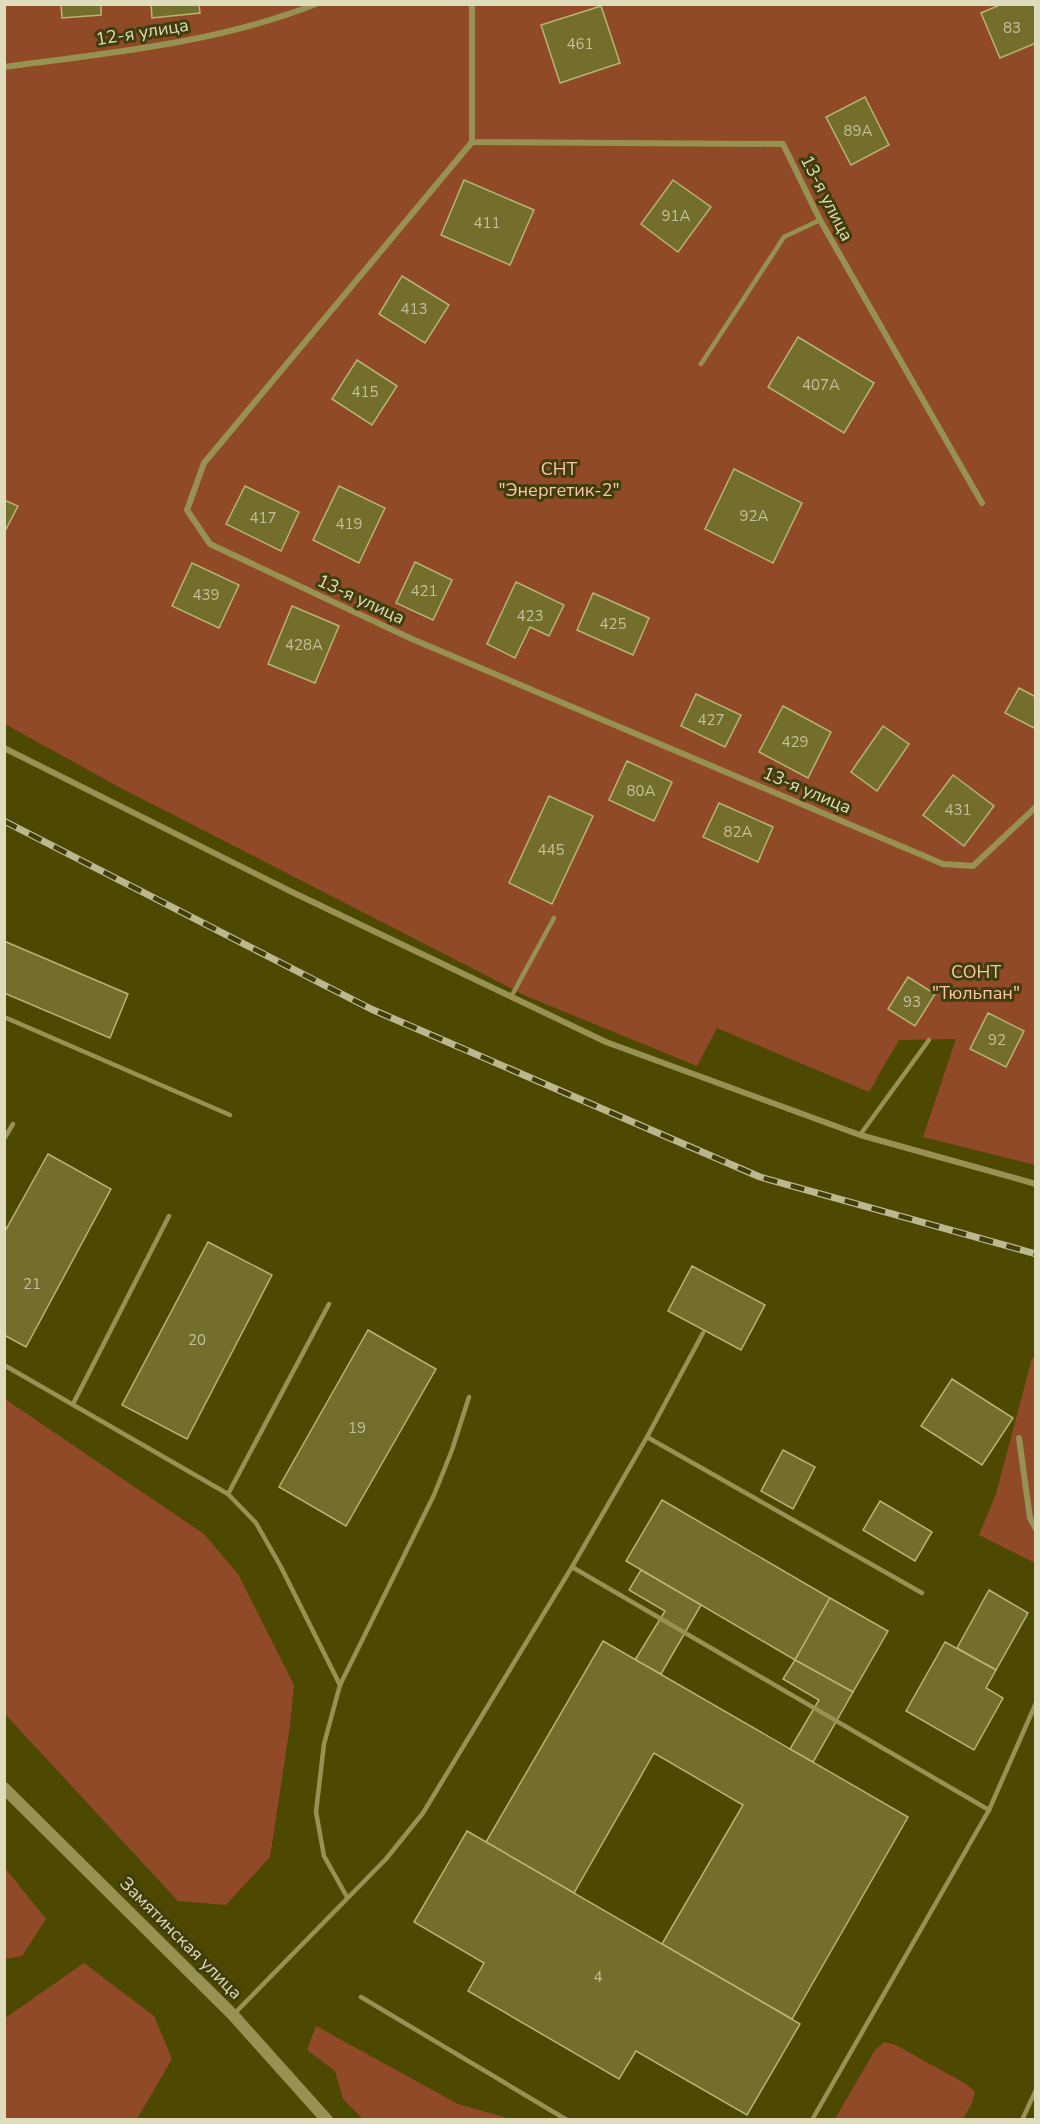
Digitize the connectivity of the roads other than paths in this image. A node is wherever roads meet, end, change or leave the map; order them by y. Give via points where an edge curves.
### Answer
1 (316, 4) edge
2 (472, 4) edge
3 (4, 67) edge
4 (472, 142) junction
5 (820, 220) junction
6 (701, 364) dead end
7 (982, 503) dead end
8 (4, 748) edge
9 (1035, 807) edge
10 (554, 918) dead end
11 (511, 997) junction
12 (4, 1017) edge
13 (929, 1040) dead end
14 (230, 1115) dead end
15 (12, 1124) dead end
16 (860, 1135) junction
17 (4, 1139) edge
18 (1035, 1184) edge
19 (169, 1216) dead end
20 (329, 1304) dead end
21 (703, 1333) dead end
22 (4, 1365) edge
23 (469, 1397) dead end
24 (73, 1404) junction
25 (647, 1437) junction
26 (1019, 1438) dead end
27 (228, 1494) junction
28 (1035, 1529) edge
29 (573, 1567) junction
30 (922, 1593) dead end
31 (340, 1684) junction
32 (1035, 1703) edge
33 (4, 1788) edge
34 (989, 1810) junction
35 (347, 1897) junction
36 (361, 1997) dead end
37 (233, 2015) junction
38 (1035, 2090) edge
39 (327, 2120) edge
40 (567, 2120) edge
41 (812, 2120) edge
42 (1022, 2120) edge

1 - 3 street, 12-я улица via 283,18 169,45
2 - 4 street
4 - 5 street, 13-я улица via 783,144
4 - 9 street, 13-я улица via 204,463 187,510 210,544 412,639 943,864 973,866
5 - 6 lane via 784,237
5 - 7 street, 13-я улица
8 - 11 street
10 - 11 lane
11 - 16 street via 606,1042
12 - 14 lane
13 - 16 lane
15 - 17 lane
16 - 18 street
19 - 24 lane
20 - 27 lane
21 - 25 lane
22 - 24 lane
23 - 31 lane via 434,1495
24 - 27 lane
25 - 29 lane
25 - 30 lane
26 - 28 street via 1030,1518
27 - 31 lane via 256,1523
29 - 34 lane
29 - 35 lane via 423,1813 386,1859
31 - 35 lane via 324,1743 316,1812 324,1856
32 - 34 lane
33 - 37 street, Замятинская улица
34 - 41 lane
35 - 37 lane
36 - 40 lane
37 - 39 street, Замятинская улица
38 - 42 lane

